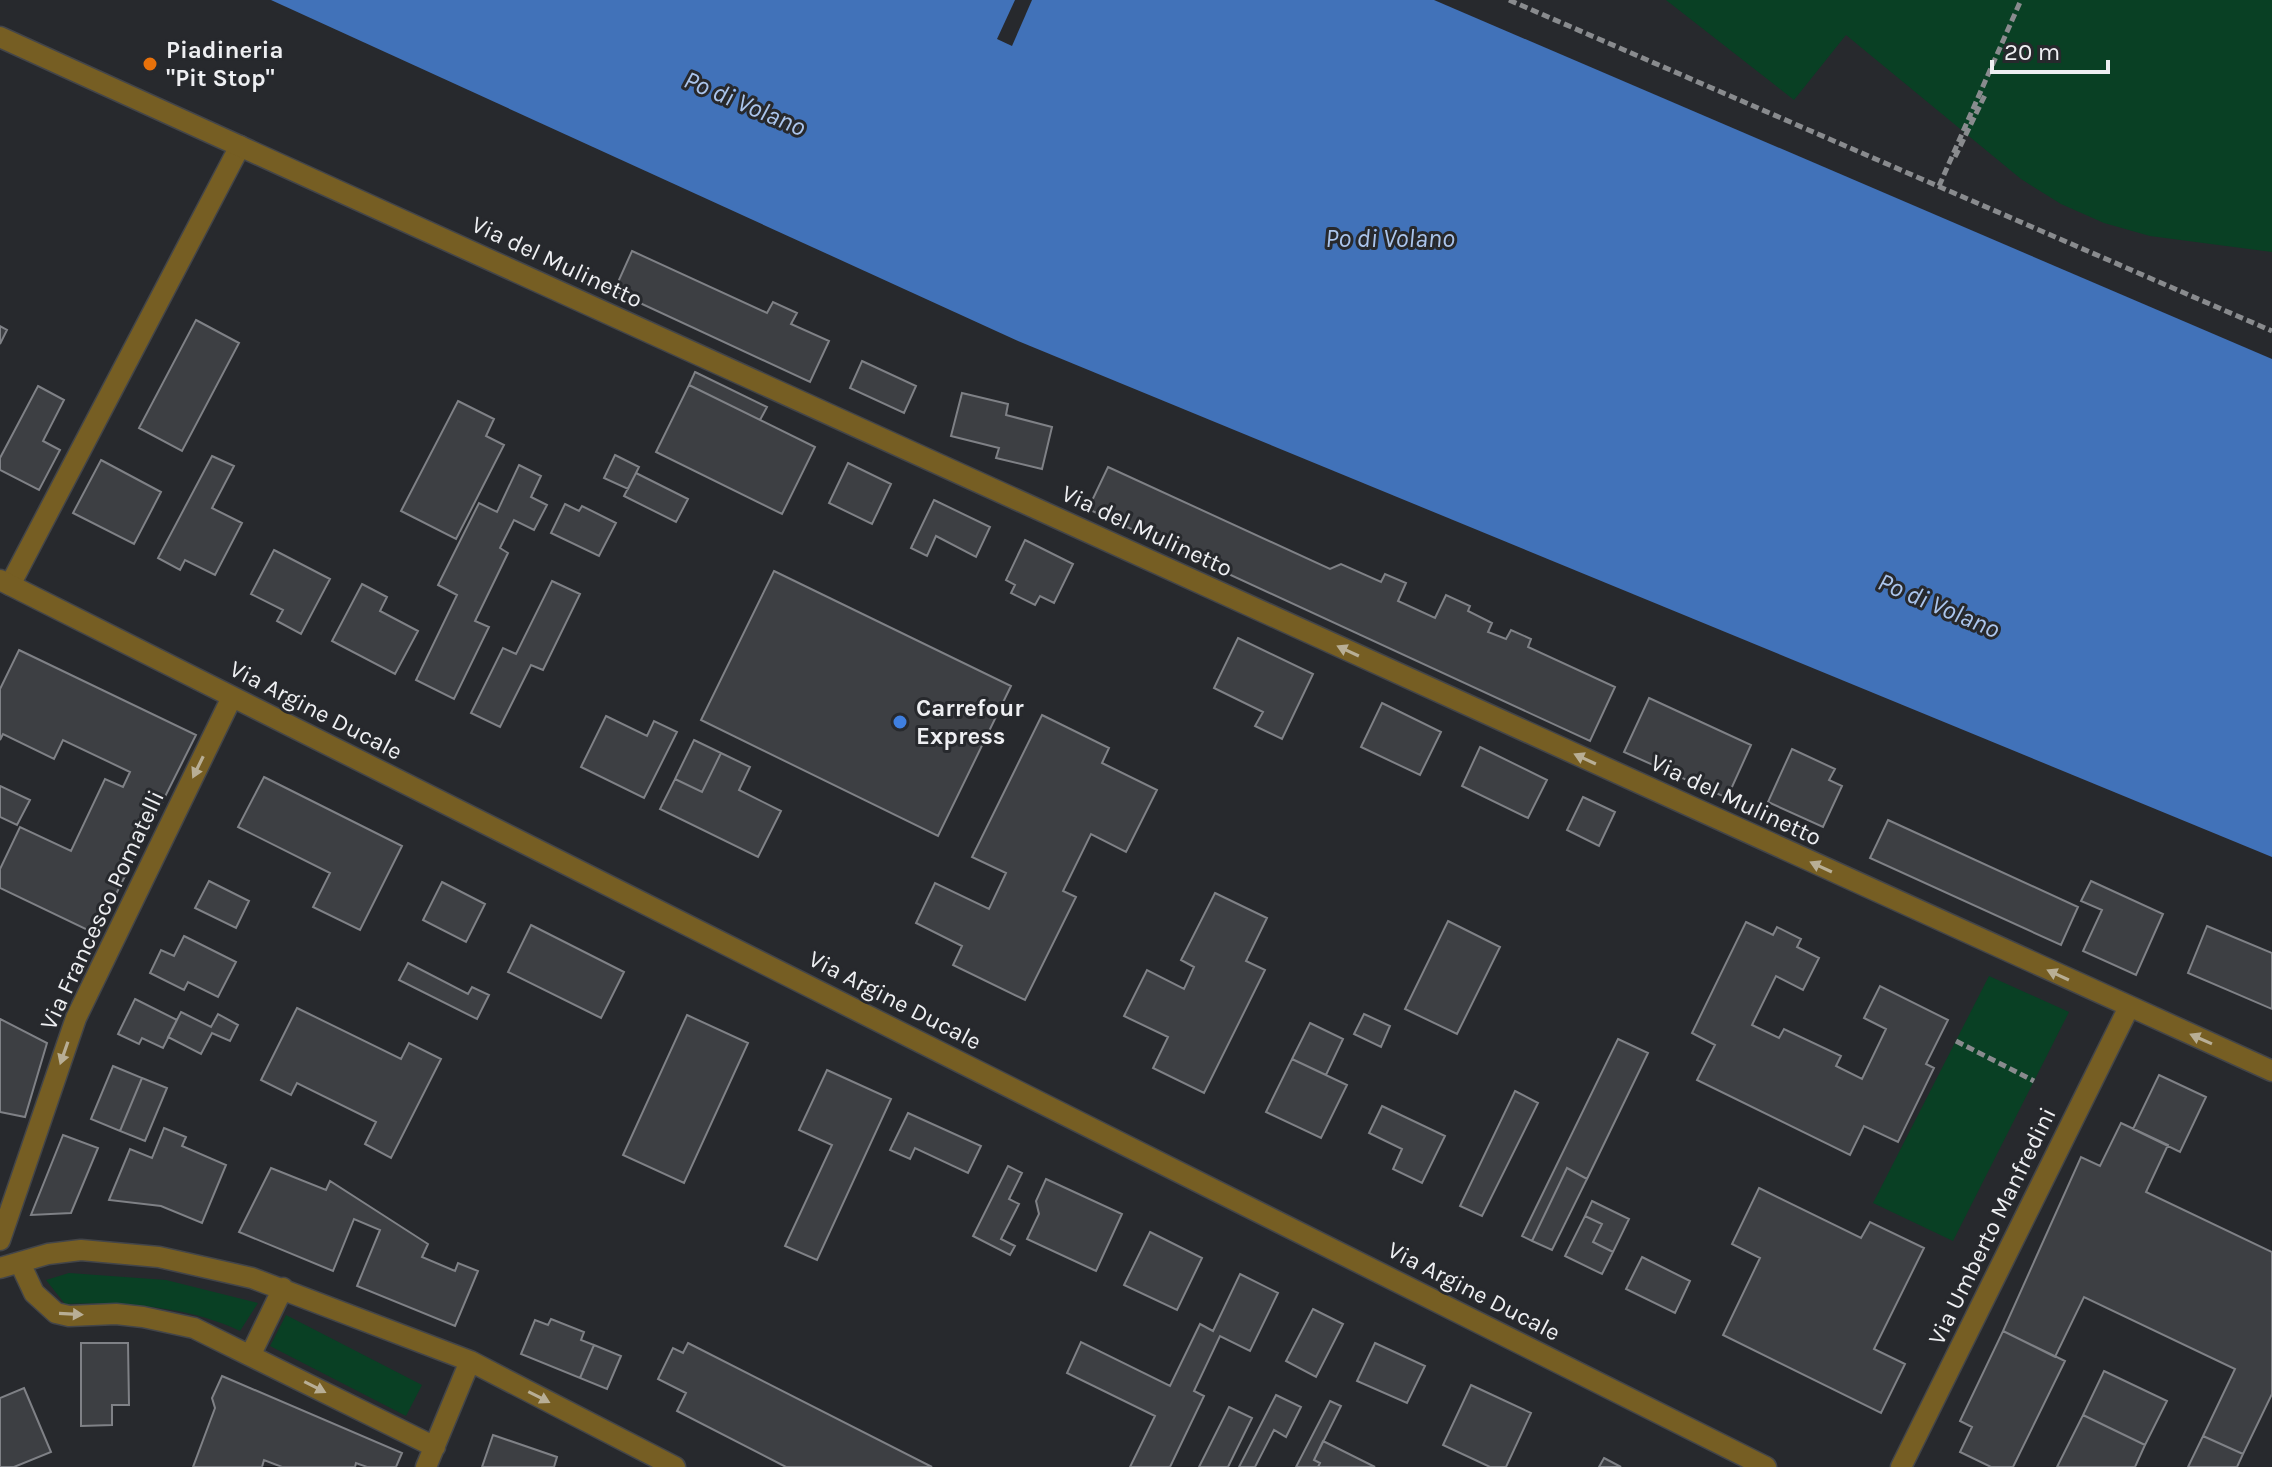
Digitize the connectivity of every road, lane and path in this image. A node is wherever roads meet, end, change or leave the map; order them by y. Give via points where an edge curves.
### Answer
1 (1509, 0) edge
2 (2021, 0) edge
3 (0, 37) edge
4 (1986, 93) dead end
5 (240, 146) junction
6 (1939, 186) junction
7 (2272, 331) edge
8 (5, 583) edge
9 (232, 697) junction
10 (2129, 1007) junction
11 (1956, 1041) dead end
12 (2272, 1071) edge
13 (2034, 1081) dead end
14 (0, 1240) edge
15 (10, 1265) edge
16 (283, 1288) junction
17 (251, 1354) junction
18 (470, 1361) junction
19 (435, 1447) junction
20 (426, 1467) edge
21 (675, 1467) edge
22 (1766, 1467) edge
23 (1901, 1467) edge

1 - 6 path
2 - 6 path
3 - 5 street, Via del Mulinetto
4 - 6 path
5 - 8 street
10 -> 5 street, Via del Mulinetto
6 - 7 path
8 - 9 street, Via Argine Ducale
9 -> 14 street, Via Francesco Pomatelli via 76,1018
9 - 22 street, Via Argine Ducale
12 -> 10 street, Via del Mulinetto
10 - 23 street, Via Umberto Manfredini
11 - 13 path
15 - 16 street via 48,1254 112,1252 222,1269
15 -> 17 street via 56,1313 173,1322
16 - 17 street
16 - 18 street
17 -> 19 street
18 - 19 street
18 -> 21 street
19 - 20 street

